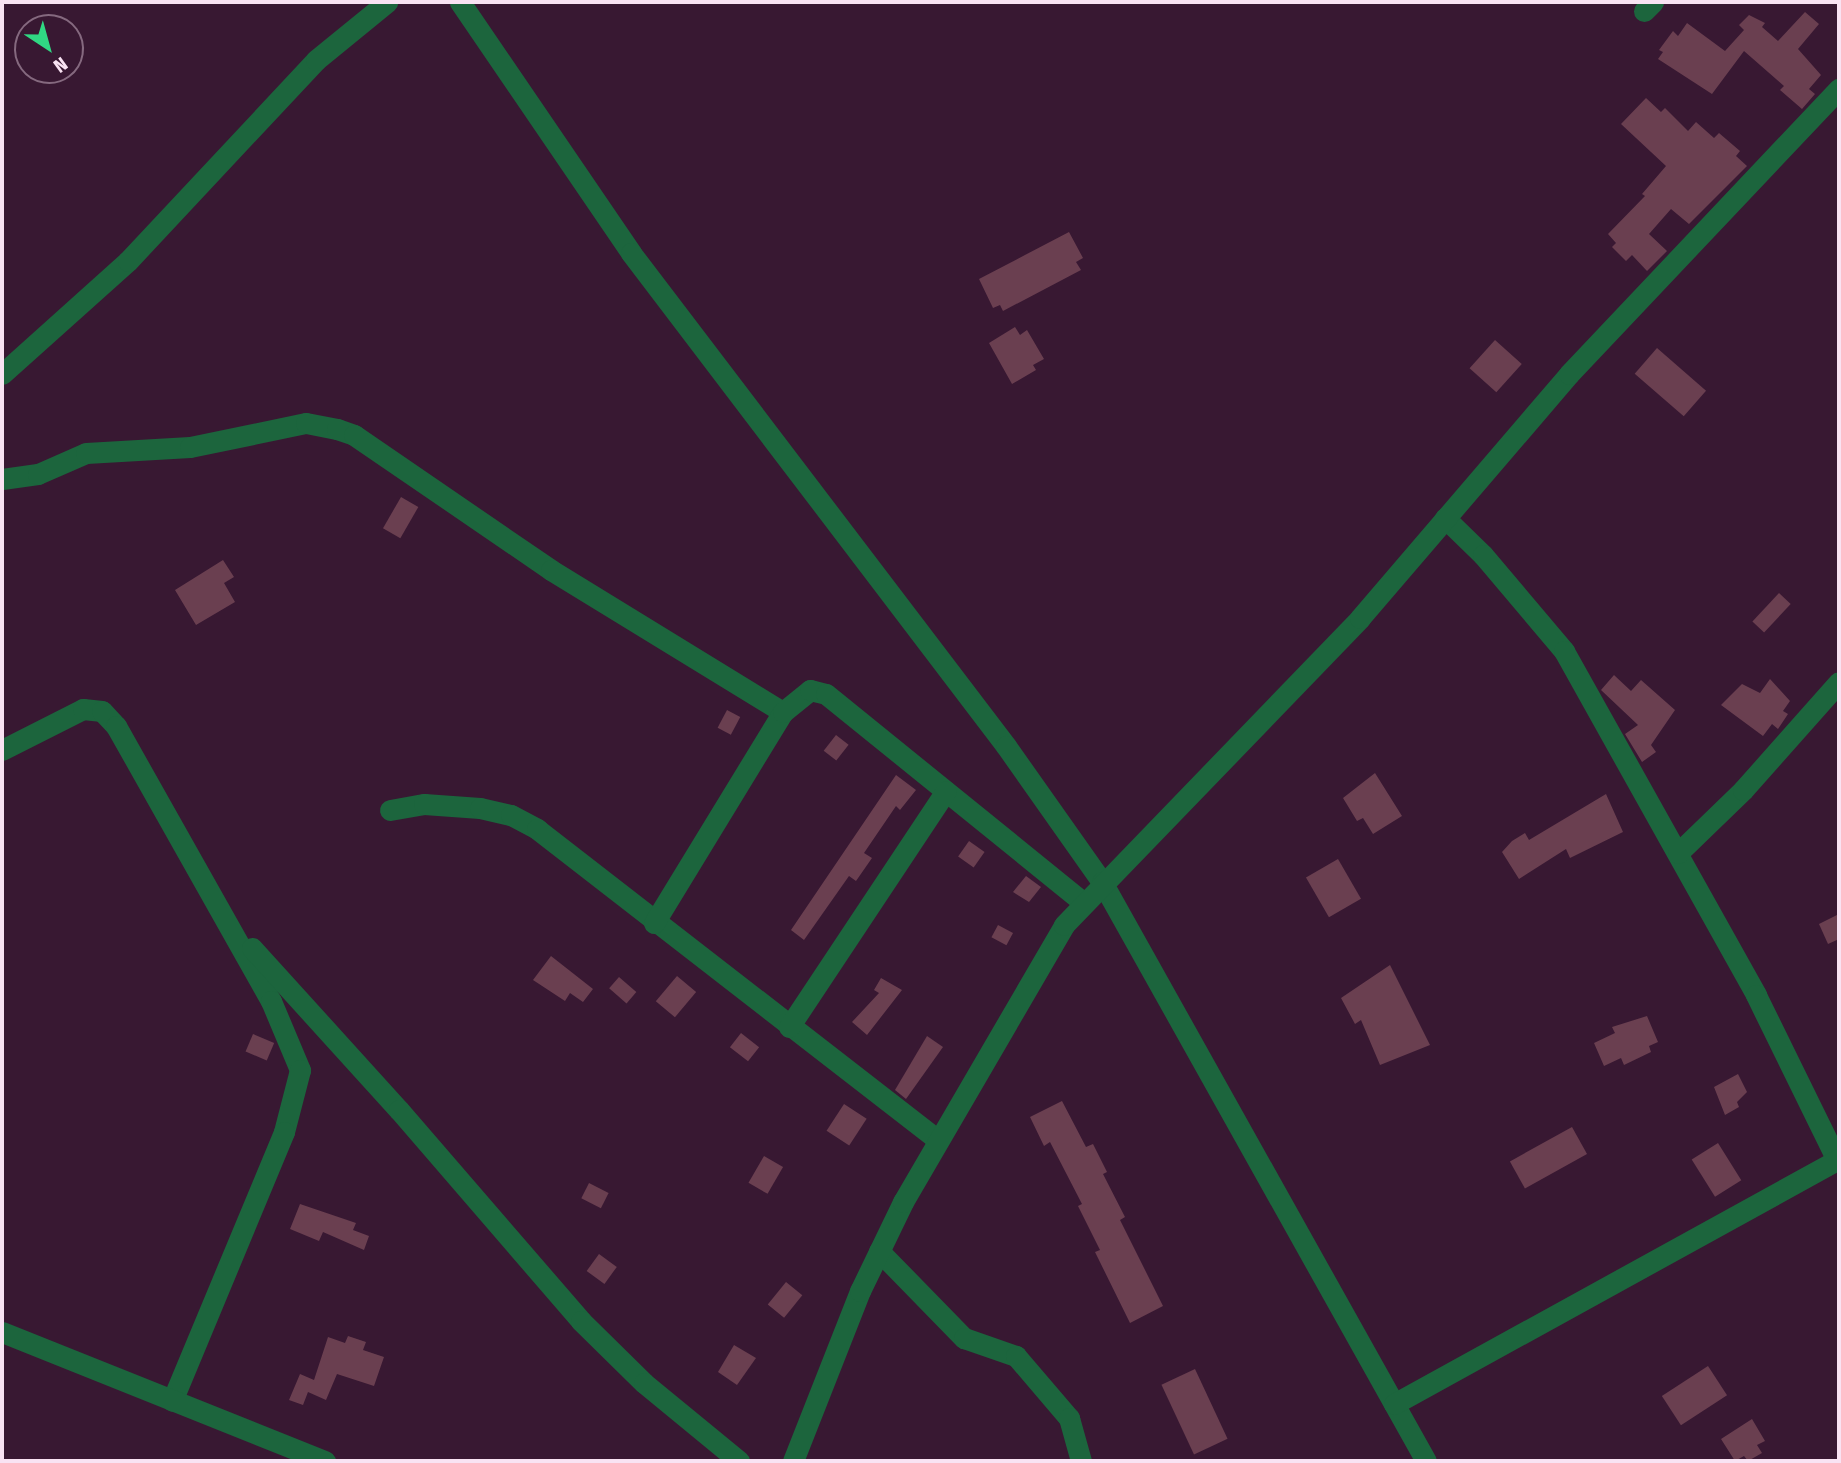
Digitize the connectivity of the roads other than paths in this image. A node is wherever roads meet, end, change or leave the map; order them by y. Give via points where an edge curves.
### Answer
1 (387, 2) edge
2 (460, 2) edge
3 (1838, 94) edge
4 (2, 374) edge
5 (2, 479) edge
6 (1445, 518) junction
7 (1839, 682) edge
8 (783, 712) junction
9 (2, 750) edge
10 (946, 792) junction
11 (390, 810) dead end
12 (1678, 853) junction
13 (1102, 882) junction
14 (1083, 902) junction
15 (227, 921) junction
16 (654, 923) junction
17 (789, 1027) junction
18 (938, 1140) junction
19 (1838, 1159) edge
20 (879, 1251) junction
21 (2, 1332) edge
22 (172, 1401) junction
23 (1394, 1404) junction
24 (326, 1461) edge
25 (739, 1461) edge
26 (793, 1461) edge
27 (1081, 1461) edge
28 (1426, 1461) edge

1 - 4 street via 316,60 128,261
2 - 13 street via 631,253 1006,746
3 - 6 street via 1569,374
5 - 8 street via 38,474 86,453 190,447 306,424 337,429 354,435 551,570
6 - 12 street via 1483,555 1564,651 1622,761
6 - 13 street via 1360,618
7 - 12 street via 1743,790
8 - 10 street via 810,690 826,694
8 - 16 street
9 - 15 street via 83,709 102,711 136,759
10 - 14 street
10 - 17 street
11 - 16 street via 424,804 511,815 569,851
12 - 19 street via 1794,1067
13 - 14 street
13 - 23 street
14 - 18 street via 1064,925
15 - 22 street via 286,1028 300,1070 284,1132
15 - 25 street via 399,1110 581,1321 644,1383
16 - 17 street
17 - 18 street
18 - 20 street
19 - 23 street
20 - 26 street
20 - 27 street via 964,1338 1016,1356 1069,1418
21 - 22 street
22 - 24 street
23 - 28 street

